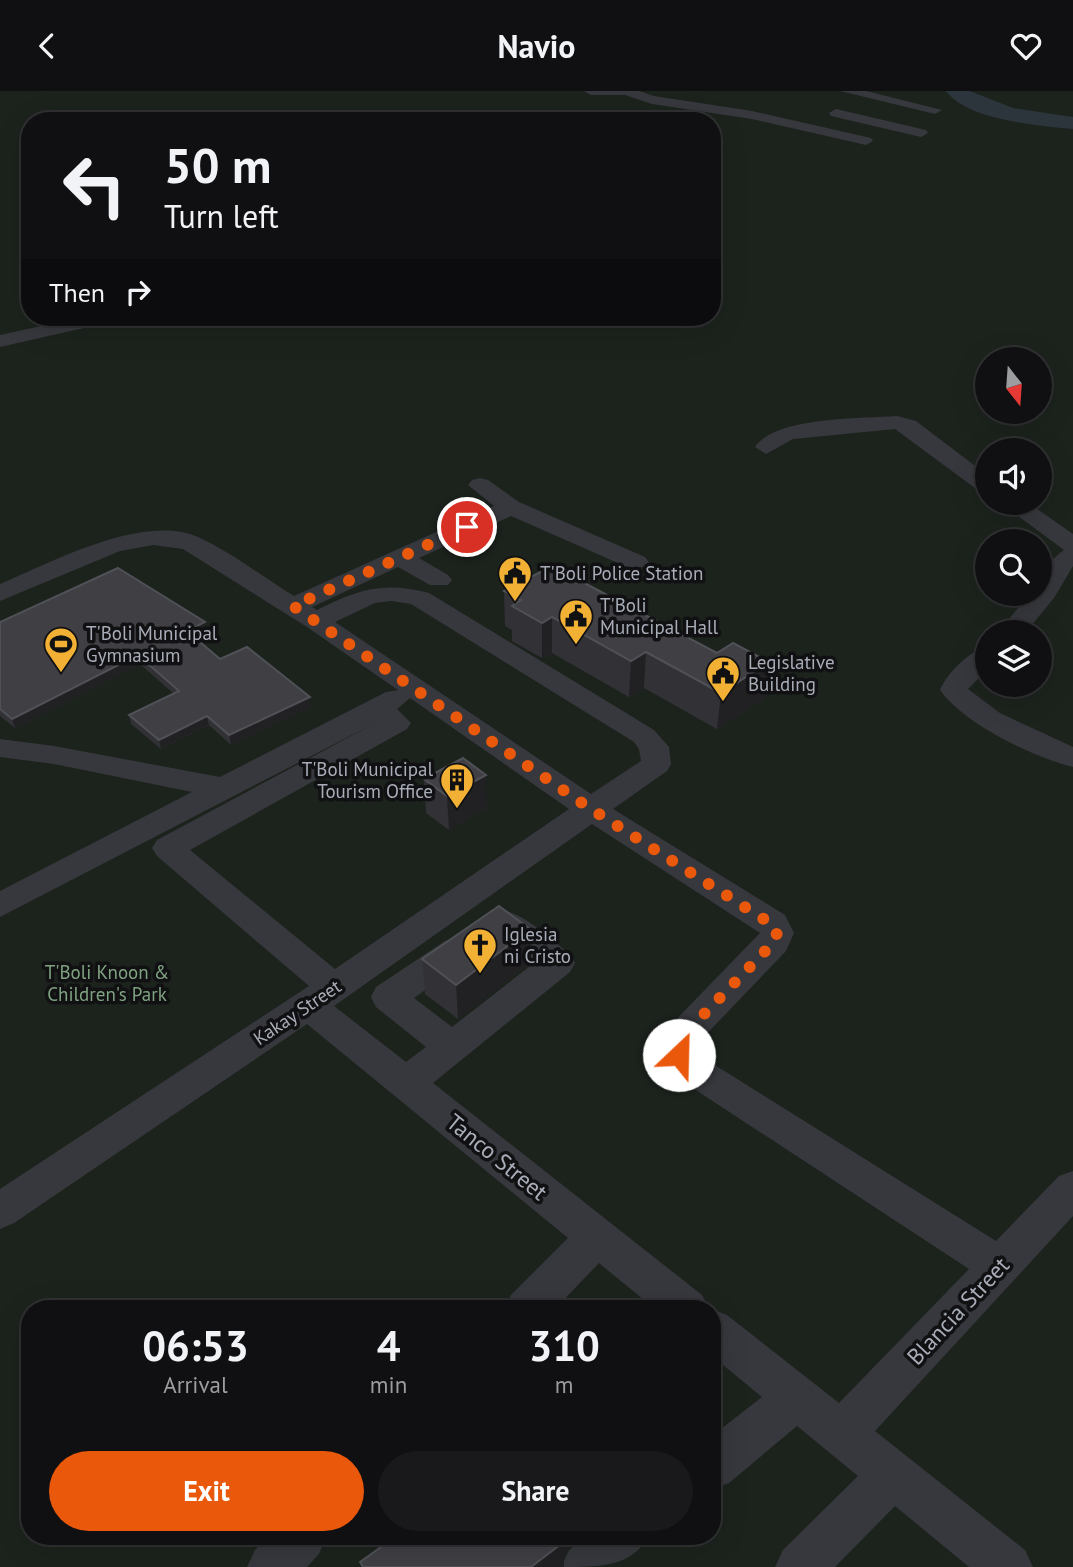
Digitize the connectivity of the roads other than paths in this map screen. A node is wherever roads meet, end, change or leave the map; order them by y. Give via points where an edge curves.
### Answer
1 (591, 91) edge
2 (626, 91) edge
3 (847, 91) edge
4 (935, 110) dead end
5 (827, 111) dead end
6 (921, 132) dead end
7 (866, 141) dead end
8 (68, 326) edge
9 (0, 341) edge
10 (766, 447) dead end
11 (975, 477) edge
12 (480, 485) dead end
13 (511, 507) junction
14 (1030, 515) edge
15 (1073, 545) edge
16 (1073, 555) edge
17 (400, 558) junction
18 (636, 562) dead end
19 (439, 580) dead end
20 (0, 593) edge
21 (304, 613) junction
22 (1021, 620) edge
23 (975, 666) edge
24 (415, 688) junction
25 (377, 708) junction
26 (0, 748) edge
27 (1073, 758) edge
28 (224, 788) junction
29 (591, 809) junction
30 (0, 905) edge
31 (321, 996) junction
32 (451, 1047) dead end
33 (405, 1084) junction
34 (1073, 1188) edge
35 (0, 1211) edge
36 (597, 1237) junction
37 (1000, 1266) junction
38 (535, 1300) edge
39 (676, 1300) edge
40 (721, 1336) edge
41 (797, 1397) junction
42 (842, 1433) junction
43 (721, 1459) edge
44 (893, 1474) junction
45 (294, 1545) edge
46 (614, 1545) edge
47 (272, 1567) edge
48 (586, 1567) edge
49 (800, 1567) edge
50 (1008, 1567) edge

1 - 2 street
2 - 7 street
3 - 4 street
5 - 6 street
8 - 9 street
10 - 11 street via 788,433 897,422
12 - 13 street
13 - 17 street
13 - 18 street
14 - 15 street
16 - 22 street via 1060,563 1045,593
17 - 19 street
17 - 21 street
20 - 21 street via 114,545 176,539
21 - 24 street
21 - 29 street, Kakay Street via 386,591 421,598 644,736 654,747 656,764
23 - 27 street via 958,681 954,690 958,698
24 - 25 street
24 - 29 street
25 - 28 street
25 - 31 street, Tanco Street via 397,723 168,848
26 - 28 street
28 - 30 street
29 - 31 street, Kakay Street
29 - 37 street via 773,925 777,933 774,942 676,1043 684,1061
31 - 33 street, Tanco Street
31 - 35 street, Kakay Street
32 - 33 street
33 - 36 street, Tanco Street
34 - 37 street, Blancia Street
36 - 38 street
36 - 39 street, Tanco Street
37 - 42 street, Blancia Street
40 - 41 street
41 - 42 street
41 - 43 street
42 - 44 street
44 - 49 street
44 - 50 street
45 - 47 street
46 - 48 street

